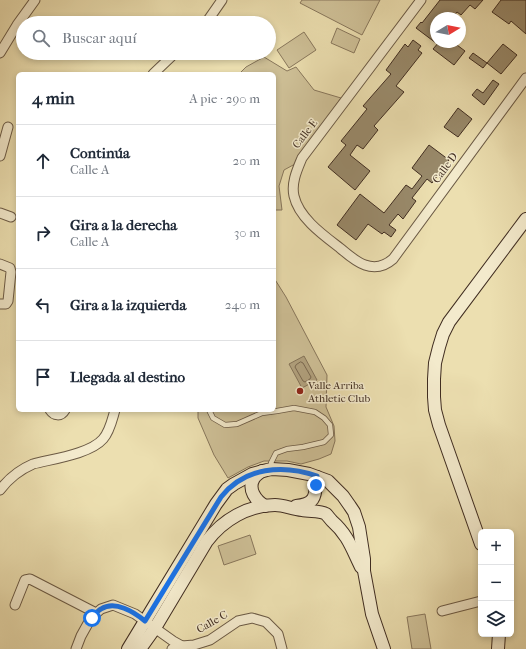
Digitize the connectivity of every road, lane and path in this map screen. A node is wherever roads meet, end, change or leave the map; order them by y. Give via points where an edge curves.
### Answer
1 (35, 0) edge
2 (222, 0) edge
3 (421, 0) edge
4 (23, 16) edge
5 (211, 16) edge
6 (16, 27) edge
7 (0, 52) edge
8 (168, 60) edge
9 (155, 72) edge
10 (526, 78) edge
11 (8, 128) dead end
12 (0, 156) edge
13 (0, 213) edge
14 (11, 217) dead end
15 (526, 219) edge
16 (0, 264) edge
17 (379, 266) joint
18 (0, 304) edge
19 (276, 411) edge
20 (51, 412) edge
21 (63, 412) edge
22 (114, 412) edge
23 (211, 412) edge
24 (268, 412) edge
25 (267, 470) junction
26 (317, 476) junction
27 (0, 490) edge
28 (265, 506) junction
29 (291, 507) junction
30 (478, 535) edge
31 (364, 571) junction
32 (478, 602) edge
33 (16, 605) dead end
34 (442, 611) dead end
35 (96, 614) junction
36 (150, 624) junction
37 (499, 637) edge
38 (182, 646) junction
39 (76, 649) edge
40 (128, 649) edge
41 (140, 649) edge
42 (172, 649) edge
43 (282, 649) edge
44 (384, 649) edge
45 (498, 649) edge

1 - 4 street
2 - 5 street
3 - 17 street, Calle E via 302,158 293,186 296,204 318,231 358,262 372,267
6 - 7 street
8 - 9 street
10 - 17 street, Calle D via 393,259
11 - 12 street
13 - 14 street
15 - 30 street via 449,322 435,363 435,410
16 - 18 street via 10,268 11,272 8,301 6,304
19 - 25 lane via 294,408 315,412 330,425 331,435 324,442 276,452
20 - 21 street via 58,415
22 - 27 street via 103,439 93,447 26,467 13,475
23 - 24 lane via 213,418 225,425 237,424
25 - 26 street via 288,470
25 - 28 street via 253,480 252,485 254,496
25 - 36 street via 252,474 227,489
26 - 29 street via 315,494 311,502
26 - 31 street via 328,481 354,512 359,527
28 - 29 street
28 - 36 street via 235,516 213,533
29 - 31 street via 325,514 341,528
31 - 44 street via 372,614
32 - 34 street
33 - 35 street via 26,580 30,579
35 - 36 street via 101,609 113,605 135,614
35 - 39 street via 81,636
36 - 38 street
36 - 40 street
36 - 41 street
37 - 45 street
38 - 42 street, Calle C
38 - 43 street, Calle C via 210,640 238,621 252,618 266,622 278,634

